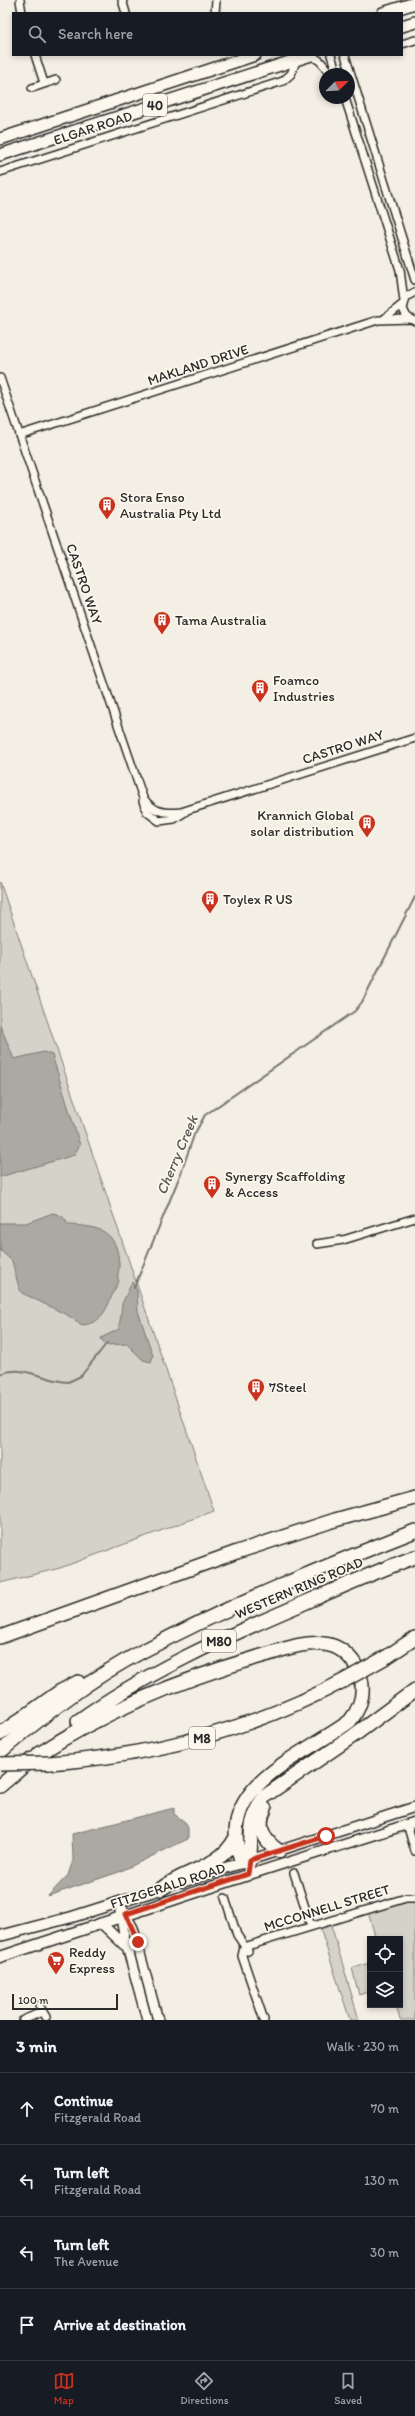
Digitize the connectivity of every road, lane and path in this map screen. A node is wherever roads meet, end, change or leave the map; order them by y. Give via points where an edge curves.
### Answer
1 (20, 0) edge
2 (122, 0) edge
3 (216, 0) edge
4 (415, 3) edge
5 (22, 12) edge
6 (126, 12) edge
7 (215, 12) edge
8 (386, 12) edge
9 (415, 22) edge
10 (403, 26) edge
11 (415, 40) edge
12 (403, 44) edge
13 (35, 56) edge
14 (252, 56) edge
15 (308, 56) edge
16 (313, 56) edge
17 (331, 56) edge
18 (345, 56) edge
19 (297, 59) junction
20 (326, 68) edge
21 (336, 68) edge
22 (56, 80) dead end
23 (44, 83) junction
24 (32, 88) dead end
25 (347, 104) edge
26 (0, 139) edge
27 (0, 155) edge
28 (0, 172) edge
29 (415, 280) edge
30 (415, 292) edge
31 (404, 303) junction
32 (384, 319) junction
33 (413, 321) edge
34 (0, 378) edge
35 (20, 435) junction
36 (415, 738) edge
37 (415, 1218) edge
38 (317, 1244) dead end
39 (415, 1498) edge
40 (415, 1531) edge
41 (415, 1557) edge
42 (0, 1636) edge
43 (415, 1638) edge
44 (142, 1651) junction
45 (415, 1690) edge
46 (0, 1734) edge
47 (0, 1752) edge
48 (39, 1754) junction
49 (0, 1764) edge
50 (304, 1769) junction
51 (0, 1786) edge
52 (410, 1809) edge
53 (415, 1817) edge
54 (411, 1823) edge
55 (236, 1839) junction
56 (279, 1851) junction
57 (415, 1851) edge
58 (246, 1861) junction
59 (294, 1872) dead end
60 (248, 1874) junction
61 (161, 1889) junction
62 (415, 1891) edge
63 (224, 1898) dead end
64 (406, 1898) junction
65 (415, 1898) edge
66 (119, 1903) junction
67 (123, 1916) junction
68 (101, 1923) junction
69 (311, 1926) junction
70 (0, 1936) edge
71 (42, 1944) junction
72 (246, 1949) junction
73 (128, 1950) junction
74 (0, 1953) edge
75 (0, 1958) edge
76 (42, 2011) dead end
77 (23, 2020) edge
78 (147, 2020) edge
79 (158, 2020) edge
80 (264, 2020) edge

1 - 5 street
2 - 6 street
3 - 7 street
4 - 8 main road
9 - 10 main road
11 - 12 street
13 - 23 street
14 - 26 main road, 40
15 - 19 main road, 40
16 - 20 street
17 - 21 street
18 - 29 street
19 - 27 main road, 40
19 - 28 street, ELGAR ROAD via 291,74 282,81
22 - 23 street
23 - 24 street
25 - 31 street via 400,270
30 - 31 street, MAKLAND DRIVE via 410,294
31 - 32 street, MAKLAND DRIVE
31 - 33 street via 404,313
32 - 33 street, MAKLAND DRIVE
32 - 35 street, MAKLAND DRIVE
34 - 35 street, CASTRO WAY
35 - 36 street, CASTRO WAY via 143,798 152,809 163,813 188,810
37 - 38 street via 343,1240
39 - 42 highway via 237,1552
40 - 44 highway, WESTERN RING ROAD / M80 via 301,1578
41 - 48 highway, WESTERN RING ROAD / M80 via 200,1650 120,1693 78,1720
43 - 49 highway, M8, bridge via 347,1680 271,1715 190,1741 128,1755 49,1763
44 - 46 highway via 60,1692
44 - 47 highway, WESTERN RING ROAD / M80 via 65,1699
45 - 50 highway
48 - 51 highway, WESTERN RING ROAD / M80
48 - 55 highway via 97,1719 182,1681 300,1645 324,1644 336,1647 353,1662 361,1680 362,1696 354,1715 342,1727 263,1779 250,1792 239,1813
50 - 56 highway via 273,1798 261,1817 260,1824 264,1836
50 - 58 highway via 273,1789 259,1803 250,1826
52 - 53 street
52 - 54 street
52 - 56 street, FITZGERALD ROAD
54 - 57 street
54 - 60 street, FITZGERALD ROAD
55 - 58 highway
55 - 61 highway via 230,1848 213,1862 170,1882
56 - 58 street, FITZGERALD ROAD
58 - 60 main road
58 - 61 main road, FITZGERALD ROAD
59 - 69 street
60 - 67 main road, FITZGERALD ROAD
61 - 66 main road, FITZGERALD ROAD
62 - 64 street, MCCONNELL STREET
63 - 72 street via 236,1935
64 - 65 street, MCCONNELL STREET
64 - 69 street, MCCONNELL STREET
66 - 67 street
66 - 70 main road, FITZGERALD ROAD
67 - 68 main road, FITZGERALD ROAD
67 - 73 street
67 - 79 street via 138,1942
68 - 71 main road, FITZGERALD ROAD
68 - 73 street via 116,1935
69 - 72 street, MCCONNELL STREET
71 - 74 main road
71 - 75 main road, FITZGERALD ROAD
72 - 80 street via 247,1968
73 - 78 street
76 - 77 street

